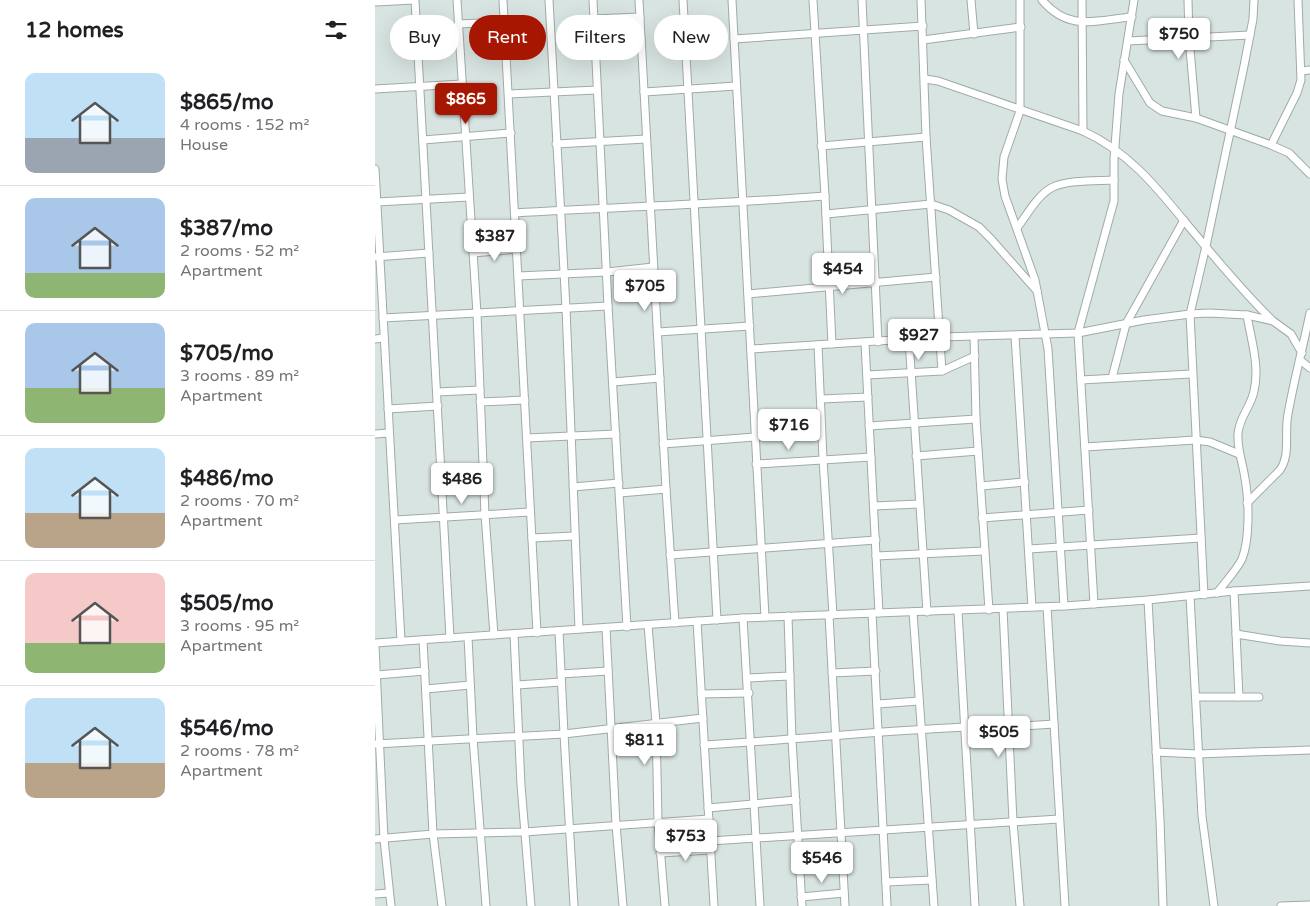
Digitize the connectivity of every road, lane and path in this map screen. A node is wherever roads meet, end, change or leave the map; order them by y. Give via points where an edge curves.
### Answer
1 (415, 0) edge
2 (457, 0) edge
3 (503, 0) edge
4 (549, 0) edge
5 (593, 0) edge
6 (639, 0) edge
7 (683, 0) edge
8 (732, 0) edge
9 (813, 0) edge
10 (862, 0) edge
11 (921, 0) edge
12 (971, 0) edge
13 (1020, 0) edge
14 (1042, 0) edge
15 (1082, 0) edge
16 (1134, 0) edge
17 (1188, 0) edge
18 (1254, 0) edge
19 (1298, 0) edge
20 (375, 2) edge
21 (458, 15) edge
22 (504, 15) edge
23 (594, 15) edge
24 (640, 15) edge
25 (1132, 17) junction
26 (1081, 22) junction
27 (459, 24) joint
28 (469, 24) edge
29 (923, 26) junction
30 (1021, 27) junction
31 (864, 29) junction
32 (814, 33) junction
33 (974, 34) junction
34 (1250, 35) junction
35 (1189, 38) junction
36 (734, 39) junction
37 (923, 40) junction
38 (1128, 41) junction
39 (507, 60) edge
40 (596, 60) edge
41 (642, 60) edge
42 (1124, 60) junction
43 (1310, 70) edge
44 (1301, 71) junction
45 (925, 79) junction
46 (461, 84) junction
47 (737, 86) junction
48 (420, 87) junction
49 (375, 89) edge
50 (687, 89) junction
51 (597, 90) junction
52 (554, 91) junction
53 (644, 92) junction
54 (509, 94) junction
55 (1020, 111) junction
56 (1195, 118) junction
57 (1230, 130) junction
58 (1083, 132) junction
59 (511, 133) junction
60 (465, 136) junction
61 (926, 138) junction
62 (646, 139) junction
63 (423, 140) junction
64 (600, 142) junction
65 (869, 142) junction
66 (556, 144) junction
67 (1271, 145) junction
68 (821, 146) junction
69 (1114, 148) junction
70 (375, 169) edge
71 (1310, 174) edge
72 (1114, 180) junction
73 (825, 196) junction
74 (469, 197) junction
75 (426, 199) junction
76 (377, 202) junction
77 (743, 202) junction
78 (695, 203) junction
79 (931, 204) junction
80 (650, 205) junction
81 (604, 208) junction
82 (560, 210) junction
83 (872, 210) junction
84 (515, 213) junction
85 (825, 214) junction
86 (376, 217) edge
87 (1184, 220) junction
88 (1017, 228) junction
89 (1206, 246) junction
90 (517, 250) junction
91 (473, 252) junction
92 (429, 253) junction
93 (377, 257) edge
94 (653, 267) junction
95 (607, 272) junction
96 (564, 274) junction
97 (518, 276) junction
98 (936, 276) junction
99 (875, 281) junction
100 (829, 286) junction
101 (1037, 292) junction
102 (748, 294) junction
103 (608, 306) junction
104 (566, 308) junction
105 (520, 312) junction
106 (1310, 313) edge
107 (477, 314) junction
108 (1190, 314) junction
109 (1247, 315) junction
110 (433, 316) junction
111 (383, 318) junction
112 (1273, 321) junction
113 (1309, 322) edge
114 (1126, 324) junction
115 (750, 326) junction
116 (701, 330) junction
117 (658, 332) junction
118 (1078, 332) junction
119 (1045, 334) junction
120 (1015, 336) junction
121 (975, 337) junction
122 (384, 338) junction
123 (941, 338) junction
124 (375, 339) edge
125 (909, 340) junction
126 (878, 342) junction
127 (865, 343) junction
128 (832, 344) junction
129 (818, 345) junction
130 (751, 349) junction
131 (975, 356) junction
132 (1301, 356) junction
133 (1310, 368) edge
134 (942, 370) junction
135 (911, 372) junction
136 (1191, 374) junction
137 (867, 375) junction
138 (660, 378) junction
139 (1112, 378) junction
140 (1081, 380) junction
141 (613, 382) junction
142 (480, 390) junction
143 (437, 392) junction
144 (868, 397) junction
145 (821, 399) junction
146 (525, 400) junction
147 (480, 402) junction
148 (438, 406) junction
149 (388, 409) junction
150 (976, 420) junction
151 (914, 424) junction
152 (869, 426) junction
153 (389, 433) junction
154 (375, 434) edge
155 (616, 434) junction
156 (571, 436) junction
157 (755, 437) junction
158 (527, 438) junction
159 (1195, 440) junction
160 (707, 441) junction
161 (663, 444) junction
162 (1085, 447) junction
163 (978, 451) junction
164 (1239, 454) junction
165 (916, 456) junction
166 (871, 457) junction
167 (823, 460) junction
168 (757, 464) junction
169 (483, 475) junction
170 (441, 478) junction
171 (1025, 482) junction
172 (619, 483) junction
173 (981, 486) junction
174 (573, 487) junction
175 (666, 490) junction
176 (620, 493) junction
177 (1247, 503) junction
178 (919, 504) junction
179 (874, 506) junction
180 (1089, 510) junction
181 (530, 512) junction
182 (1059, 512) junction
183 (485, 515) junction
184 (1027, 515) junction
185 (444, 517) junction
186 (982, 518) junction
187 (395, 520) junction
188 (574, 536) junction
189 (532, 538) junction
190 (1201, 538) junction
191 (876, 540) junction
192 (828, 544) junction
193 (1092, 546) junction
194 (760, 548) junction
195 (1061, 548) junction
196 (1029, 549) junction
197 (984, 551) junction
198 (922, 552) junction
199 (712, 553) junction
200 (670, 555) junction
201 (876, 556) junction
202 (1310, 586) edge
203 (1234, 591) junction
204 (1217, 593) junction
205 (1204, 595) junction
206 (1190, 596) junction
207 (1148, 600) junction
208 (1094, 604) junction
209 (1064, 606) junction
210 (1032, 607) junction
211 (1047, 607) junction
212 (1003, 609) junction
213 (989, 610) junction
214 (958, 611) junction
215 (913, 612) junction
216 (927, 612) junction
217 (876, 613) junction
218 (831, 615) junction
219 (788, 616) junction
220 (765, 617) junction
221 (743, 618) junction
222 (717, 620) junction
223 (697, 621) junction
224 (675, 623) junction
225 (649, 625) junction
226 (627, 627) junction
227 (606, 628) junction
228 (579, 630) junction
229 (559, 631) junction
230 (537, 632) junction
231 (515, 634) junction
232 (1236, 634) junction
233 (494, 635) junction
234 (468, 637) junction
235 (450, 638) junction
236 (423, 640) junction
237 (401, 641) junction
238 (1310, 643) edge
239 (375, 644) edge
240 (425, 671) junction
241 (608, 671) junction
242 (876, 671) junction
243 (832, 673) junction
244 (377, 675) junction
245 (790, 676) junction
246 (561, 678) junction
247 (748, 678) junction
248 (470, 685) junction
249 (517, 685) junction
250 (426, 689) junction
251 (749, 693) junction
252 (701, 694) junction
253 (376, 696) edge
254 (1259, 696) dead end
255 (1197, 697) junction
256 (1239, 697) junction
257 (919, 701) junction
258 (878, 704) junction
259 (703, 718) junction
260 (655, 723) junction
261 (1054, 724) junction
262 (965, 727) junction
263 (1009, 727) junction
264 (610, 728) junction
265 (921, 729) junction
266 (879, 731) junction
267 (563, 734) junction
268 (520, 736) junction
269 (835, 736) junction
270 (473, 738) junction
271 (792, 740) junction
272 (428, 741) junction
273 (751, 742) junction
274 (377, 744) edge
275 (704, 745) junction
276 (1310, 750) edge
277 (1156, 752) junction
278 (1198, 754) junction
279 (796, 800) junction
280 (755, 804) junction
281 (708, 808) junction
282 (709, 819) junction
283 (1059, 819) junction
284 (1013, 821) junction
285 (657, 822) junction
286 (616, 825) junction
287 (970, 825) junction
288 (928, 827) junction
289 (569, 828) junction
290 (883, 830) junction
291 (524, 832) junction
292 (840, 832) junction
293 (433, 834) junction
294 (480, 834) junction
295 (798, 834) junction
296 (756, 837) junction
297 (383, 838) junction
298 (375, 839) edge
299 (710, 840) junction
300 (711, 850) junction
301 (661, 853) junction
302 (932, 880) junction
303 (886, 882) junction
304 (844, 893) junction
305 (375, 894) edge
306 (389, 894) junction
307 (801, 897) junction
308 (1310, 905) edge
309 (391, 906) edge
310 (442, 906) edge
311 (486, 906) edge
312 (531, 906) edge
313 (574, 906) edge
314 (623, 906) edge
315 (665, 906) edge
316 (714, 906) edge
317 (761, 906) edge
318 (802, 906) edge
319 (845, 906) edge
320 (887, 906) edge
321 (934, 906) edge
322 (975, 906) edge
323 (1020, 906) edge
324 (1065, 906) edge
325 (1163, 906) edge
326 (1214, 906) edge
327 (1281, 906) edge

1 - 20 street
1 - 48 street
2 - 21 street
3 - 22 street
4 - 52 street
5 - 23 street
6 - 24 street
7 - 50 street
8 - 36 street
9 - 32 street
10 - 31 street
11 - 29 street
12 - 33 street
13 - 30 street
14 - 26 street via 1062,17
15 - 26 street
16 - 25 street
17 - 35 street
18 - 34 street
19 - 44 street
25 - 26 street
25 - 38 street
26 - 58 street
27 - 28 street
27 - 46 street
29 - 31 street
29 - 37 street
30 - 33 street
30 - 55 street
31 - 32 street
31 - 65 street
32 - 36 street
32 - 68 street
33 - 37 street
34 - 35 street
34 - 57 street
35 - 38 street
35 - 56 street
36 - 47 street
37 - 45 street
38 - 42 street
39 - 54 street
40 - 51 street
41 - 53 street
42 - 56 street via 1150,103 1162,111
42 - 69 street
43 - 44 street
44 - 67 street via 1300,86
45 - 55 street
45 - 61 street
46 - 48 street
46 - 60 street
47 - 50 street
47 - 77 street
48 - 49 street
48 - 63 street
50 - 53 street
50 - 78 street
51 - 52 street
51 - 64 street
52 - 54 street
52 - 66 street
53 - 62 street
54 - 59 street
55 - 58 street
55 - 88 street via 1002,169 1003,187
56 - 57 street
57 - 67 street
57 - 89 street
58 - 69 street
59 - 60 street
59 - 84 street
60 - 63 street
60 - 74 street
61 - 65 street
61 - 79 street
62 - 64 street
62 - 80 street
63 - 75 street
64 - 66 street
64 - 81 street
65 - 68 street
65 - 83 street
66 - 82 street
67 - 71 street via 1289,153
68 - 73 street
69 - 72 street
69 - 87 street via 1151,181
70 - 76 street
72 - 88 street via 1052,187
72 - 118 street via 1113,212
73 - 77 street
73 - 85 street
74 - 75 street
74 - 91 street
75 - 76 street
75 - 92 street
76 - 86 street
77 - 78 street
77 - 102 street
78 - 80 street
78 - 116 street
79 - 83 street
79 - 98 street
79 - 101 street via 979,227
80 - 81 street
80 - 94 street
81 - 82 street
81 - 95 street
82 - 84 street
82 - 96 street
83 - 85 street
83 - 99 street
84 - 90 street
85 - 100 street
86 - 93 street
87 - 89 street
87 - 114 street
88 - 101 street
89 - 108 street
89 - 112 street
90 - 91 street
90 - 97 street
91 - 107 street
92 - 93 street
92 - 110 street
93 - 111 street
94 - 95 street
94 - 117 street
95 - 96 street
95 - 103 street
96 - 97 street
96 - 104 street
97 - 105 street
98 - 99 street
98 - 123 street
99 - 100 street
99 - 126 street
100 - 102 street
100 - 128 street
101 - 119 street
102 - 115 street
103 - 104 street
103 - 141 street
104 - 105 street
104 - 156 street
105 - 107 street
105 - 146 street
106 - 113 street
107 - 110 street
107 - 142 street
108 - 109 street
108 - 114 street
108 - 136 street
109 - 112 street
109 - 164 street via 1256,379 1251,401 1239,426
110 - 111 street
110 - 143 street
111 - 122 street
112 - 132 street via 1291,334
113 - 132 street
114 - 118 street
114 - 139 street
115 - 116 street
115 - 130 street
116 - 117 street
116 - 160 street
117 - 138 street
118 - 119 street
118 - 140 street
119 - 120 street
119 - 182 street
120 - 121 street
120 - 171 street
121 - 123 street
121 - 131 street
122 - 124 street
122 - 149 street
123 - 125 street
123 - 134 street
125 - 126 street
125 - 135 street
126 - 127 street
127 - 128 street
127 - 137 street
128 - 129 street
129 - 130 street
129 - 145 street
130 - 157 street
131 - 134 street
131 - 150 street
132 - 133 street
132 - 177 street via 1286,423 1284,464
134 - 135 street
135 - 137 street
135 - 151 street
136 - 139 street
136 - 159 street
137 - 144 street
138 - 141 street
138 - 161 street
139 - 140 street
140 - 162 street
141 - 155 street
142 - 143 street
142 - 147 street
143 - 148 street
144 - 145 street
144 - 152 street
145 - 167 street
146 - 147 street
146 - 158 street
147 - 169 street
148 - 149 street
148 - 170 street
149 - 153 street
150 - 151 street
150 - 163 street
151 - 152 street
151 - 165 street
152 - 166 street
153 - 154 street
153 - 187 street
155 - 156 street
155 - 172 street
156 - 158 street
156 - 174 street
157 - 160 street
157 - 168 street
158 - 181 street
159 - 162 street
159 - 164 street via 1210,442
159 - 190 street
160 - 161 street
160 - 199 street
161 - 175 street
162 - 180 street
163 - 165 street
163 - 173 street
164 - 177 street
165 - 178 street
166 - 167 street
166 - 179 street
167 - 168 street
167 - 192 street
168 - 194 street
169 - 170 street
169 - 183 street
170 - 185 street
171 - 173 street
171 - 184 street
172 - 174 street
172 - 176 street
173 - 186 street
174 - 188 street
175 - 176 street
175 - 200 street
176 - 226 street
177 - 204 street via 1245,550 1238,566
178 - 179 street
178 - 198 street
179 - 191 street
180 - 182 street
180 - 193 street
181 - 183 street
181 - 189 street
182 - 184 street
182 - 195 street
183 - 185 street
183 - 233 street
184 - 186 street
184 - 196 street
185 - 187 street
185 - 235 street
186 - 197 street
187 - 237 street
188 - 189 street
188 - 228 street
189 - 230 street
190 - 193 street
190 - 205 street
191 - 192 street
191 - 201 street
192 - 194 street
192 - 218 street
193 - 195 street
193 - 208 street
194 - 199 street
194 - 220 street
195 - 196 street
195 - 209 street
196 - 210 street
197 - 198 street
197 - 213 street
198 - 201 street
198 - 216 street
199 - 200 street
199 - 222 street
200 - 224 street
201 - 217 street
202 - 203 street
203 - 204 street
203 - 232 street
204 - 205 street
205 - 206 street
206 - 207 street
206 - 255 street
207 - 208 street
207 - 277 street
208 - 209 street
209 - 211 street
210 - 211 street
210 - 212 street
211 - 261 street
212 - 213 street
212 - 263 street
213 - 214 street
214 - 216 street
214 - 262 street
215 - 216 street
215 - 217 street
215 - 257 street
217 - 218 street
217 - 242 street
218 - 219 street
218 - 243 street
219 - 220 street
219 - 245 street
220 - 221 street
221 - 222 street
221 - 247 street
222 - 223 street
223 - 224 street
223 - 252 street
224 - 225 street
225 - 226 street
225 - 260 street
226 - 227 street
227 - 228 street
227 - 241 street
228 - 229 street
229 - 230 street
229 - 246 street
230 - 231 street
231 - 233 street
231 - 249 street
232 - 238 street
232 - 256 street
233 - 234 street
234 - 235 street
234 - 248 street
235 - 236 street
236 - 237 street
236 - 240 street
237 - 239 street
239 - 244 street
240 - 244 street
240 - 250 street
241 - 246 street
241 - 264 street
242 - 243 street
242 - 258 street
243 - 269 street
244 - 253 street
245 - 247 street
245 - 271 street
246 - 249 street
246 - 267 street
247 - 251 street
248 - 250 street
248 - 270 street
249 - 268 street
250 - 272 street
251 - 252 street
251 - 273 street
252 - 259 street
253 - 274 street
254 - 256 street
255 - 256 street
255 - 278 street
257 - 258 street
257 - 265 street
258 - 266 street
259 - 260 street
259 - 275 street
260 - 264 street
260 - 285 street
261 - 263 street
261 - 283 street
262 - 265 street
262 - 287 street
263 - 284 street
264 - 267 street
264 - 286 street
265 - 266 street
265 - 288 street
266 - 269 street
266 - 290 street
267 - 268 street
267 - 289 street
268 - 270 street
268 - 291 street
269 - 271 street
269 - 292 street
270 - 272 street
270 - 294 street
271 - 273 street
271 - 279 street
272 - 274 street
272 - 293 street
273 - 275 street
273 - 280 street
274 - 297 street
275 - 281 street
276 - 278 street
277 - 278 street
277 - 325 street
278 - 326 street via 1202,816
279 - 280 street
279 - 295 street
280 - 281 street
280 - 296 street
281 - 282 street
282 - 285 street
282 - 299 street
283 - 284 street
283 - 324 street
284 - 287 street
284 - 323 street
285 - 286 street
285 - 301 street
286 - 289 street
286 - 314 street
287 - 288 street
287 - 322 street
288 - 290 street
288 - 302 street
289 - 291 street
289 - 313 street
290 - 292 street
290 - 303 street
291 - 294 street
291 - 312 street
292 - 295 street
292 - 304 street
293 - 294 street
293 - 297 street
293 - 310 street
294 - 311 street
295 - 296 street
295 - 307 street
296 - 299 street
296 - 317 street
297 - 298 street
297 - 306 street
299 - 300 street
300 - 301 street
300 - 316 street
301 - 315 street
302 - 303 street
302 - 321 street
303 - 320 street
304 - 307 street
304 - 319 street
305 - 306 street
306 - 309 street
307 - 318 street
308 - 327 street

